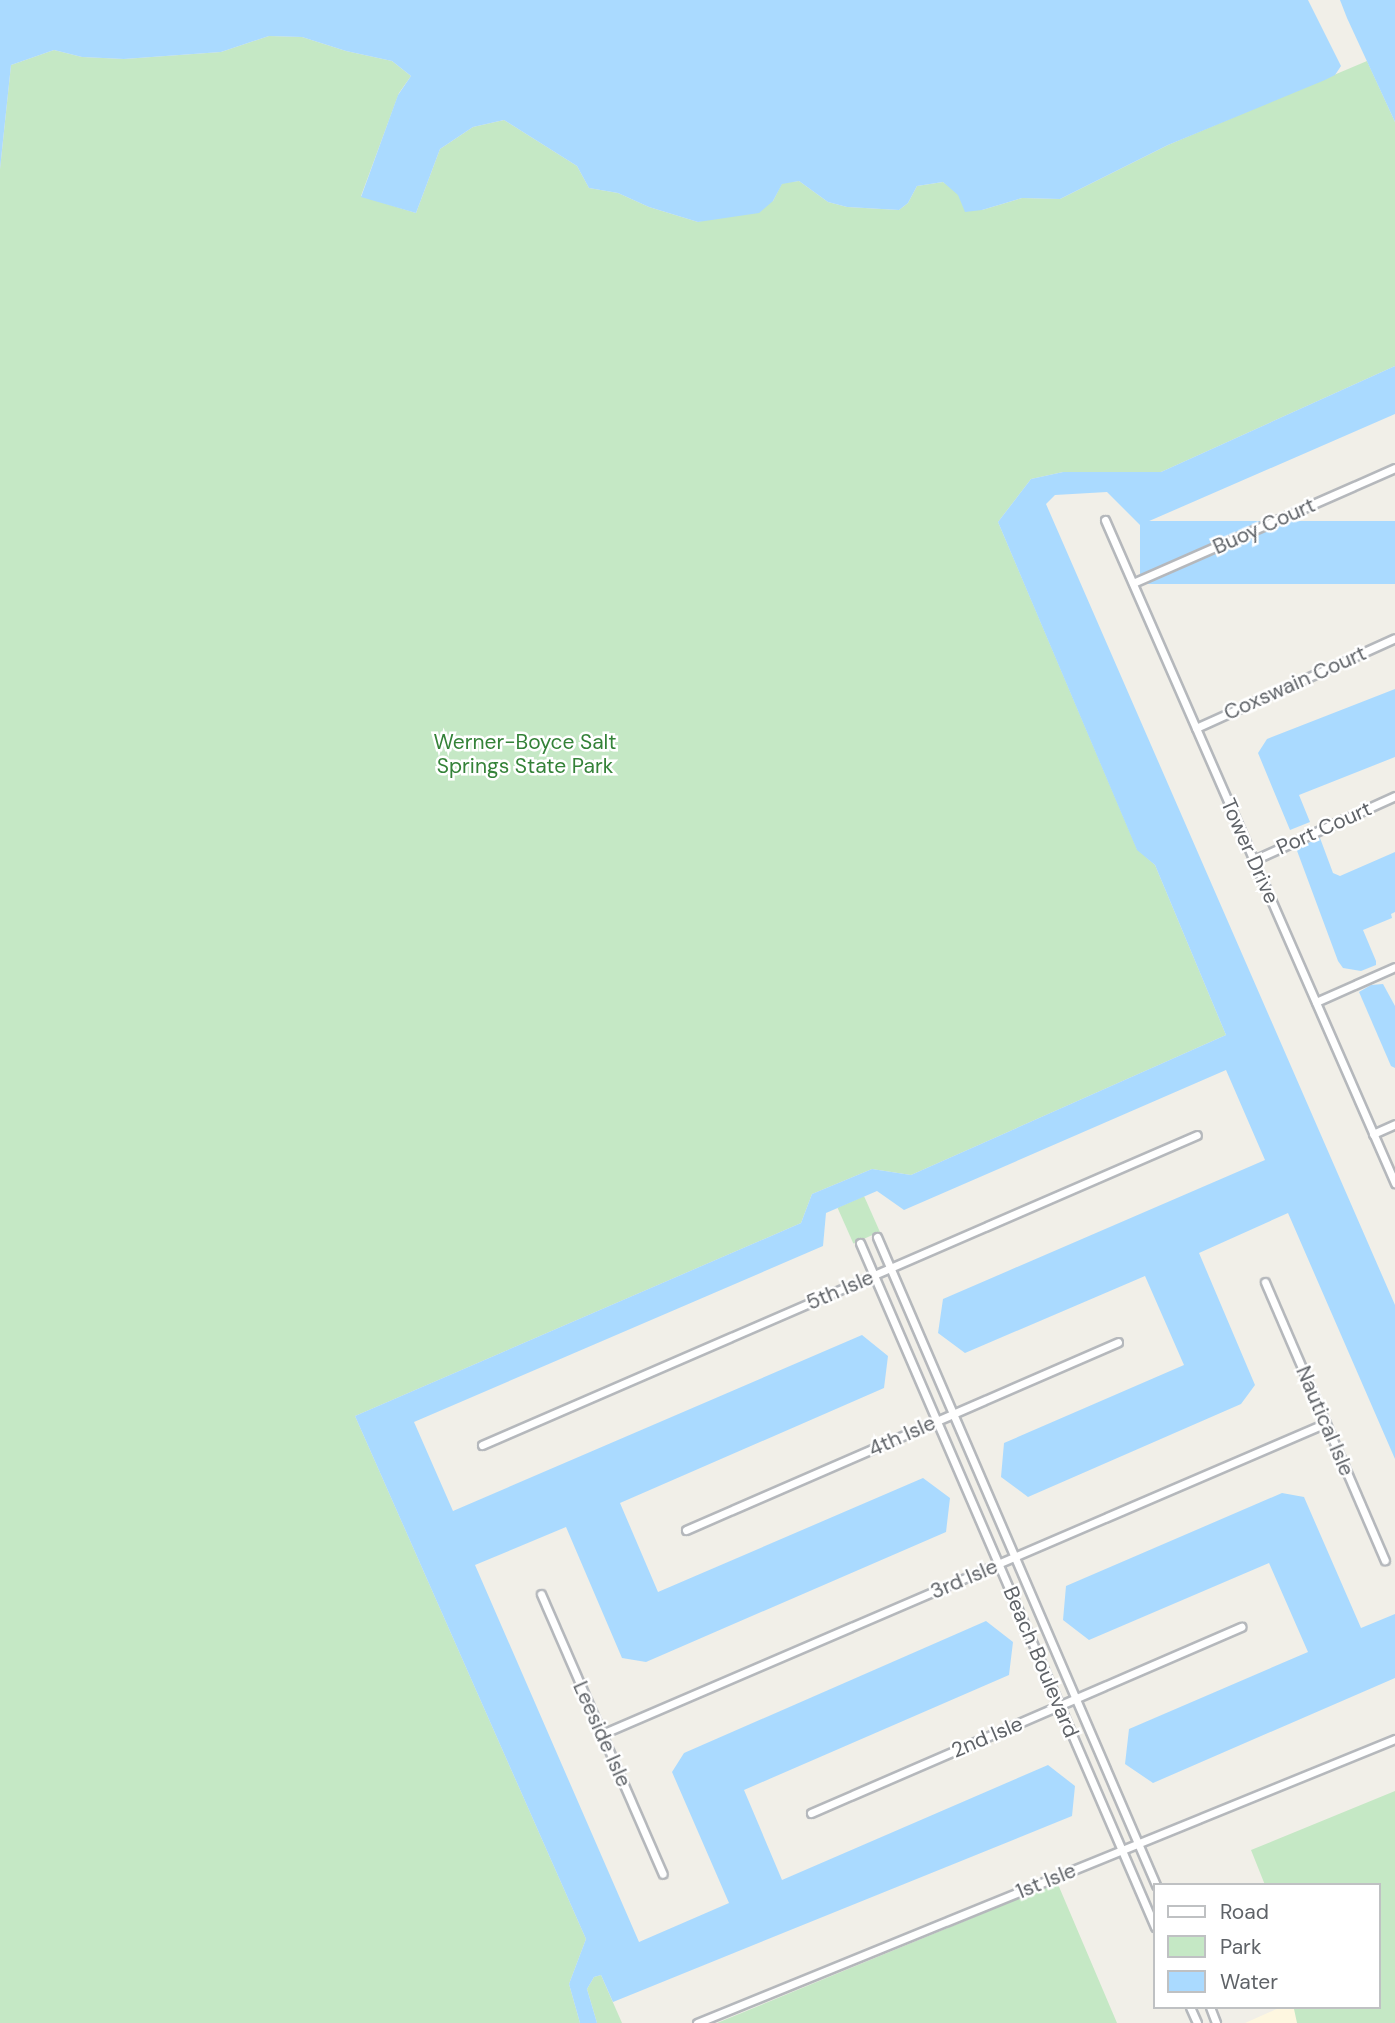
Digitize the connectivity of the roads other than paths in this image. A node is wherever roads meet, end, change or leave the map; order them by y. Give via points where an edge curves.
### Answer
1 (1395, 468) edge
2 (1105, 520) dead end
3 (1133, 583) junction
4 (1395, 638) edge
5 (1196, 727) junction
6 (1395, 796) edge
7 (1254, 860) junction
8 (1395, 967) edge
9 (1316, 1002) junction
10 (1395, 1124) edge
11 (1373, 1134) junction
12 (1197, 1135) dead end
13 (1395, 1183) edge
14 (877, 1237) dead end
15 (860, 1243) dead end
16 (891, 1268) junction
17 (874, 1275) junction
18 (1265, 1282) dead end
19 (1118, 1342) dead end
20 (954, 1413) junction
21 (937, 1420) junction
22 (1326, 1423) junction
23 (482, 1446) dead end
24 (686, 1530) dead end
25 (1016, 1557) junction
26 (1385, 1560) dead end
27 (999, 1564) junction
28 (541, 1594) dead end
29 (1241, 1627) dead end
30 (1077, 1698) junction
31 (1060, 1706) junction
32 (602, 1734) junction
33 (1395, 1739) edge
34 (811, 1813) dead end
35 (1138, 1843) junction
36 (1122, 1849) junction
37 (663, 1874) dead end
38 (1155, 1883) edge
39 (1154, 1925) edge
40 (696, 2023) edge

1 - 3 street, Buoy Court
2 - 3 street, Tower Drive
3 - 5 street, Tower Drive
4 - 5 street, Coxswain Court
5 - 7 street, Tower Drive
6 - 7 street, Port Court
7 - 9 street, Tower Drive
8 - 9 street
9 - 11 street, Tower Drive
10 - 11 street
11 - 13 street, Tower Drive
12 - 16 street, 5th Isle
14 - 16 street, Beach Boulevard
15 - 17 street, Beach Boulevard
16 - 17 street, 5th Isle
16 - 20 street, Beach Boulevard
17 - 21 street, Beach Boulevard
17 - 23 street, 5th Isle
18 - 22 street, Nautical Isle
19 - 20 street, 4th Isle
20 - 21 street, 4th Isle
20 - 25 street, Beach Boulevard
21 - 24 street, 4th Isle
21 - 27 street, Beach Boulevard
22 - 25 street, 3rd Isle
22 - 26 street, Nautical Isle
25 - 27 street, 3rd Isle
25 - 30 street, Beach Boulevard
27 - 31 street, Beach Boulevard
27 - 32 street, 3rd Isle
28 - 32 street, Leeside Isle
29 - 30 street, 2nd Isle
30 - 31 street, 2nd Isle
30 - 35 street, Beach Boulevard
31 - 34 street, 2nd Isle
31 - 36 street, Beach Boulevard
32 - 37 street, Leeside Isle
33 - 35 street, 1st Isle
35 - 36 street, 1st Isle
35 - 38 street, Beach Boulevard
36 - 39 street, Beach Boulevard
36 - 40 street, 1st Isle

